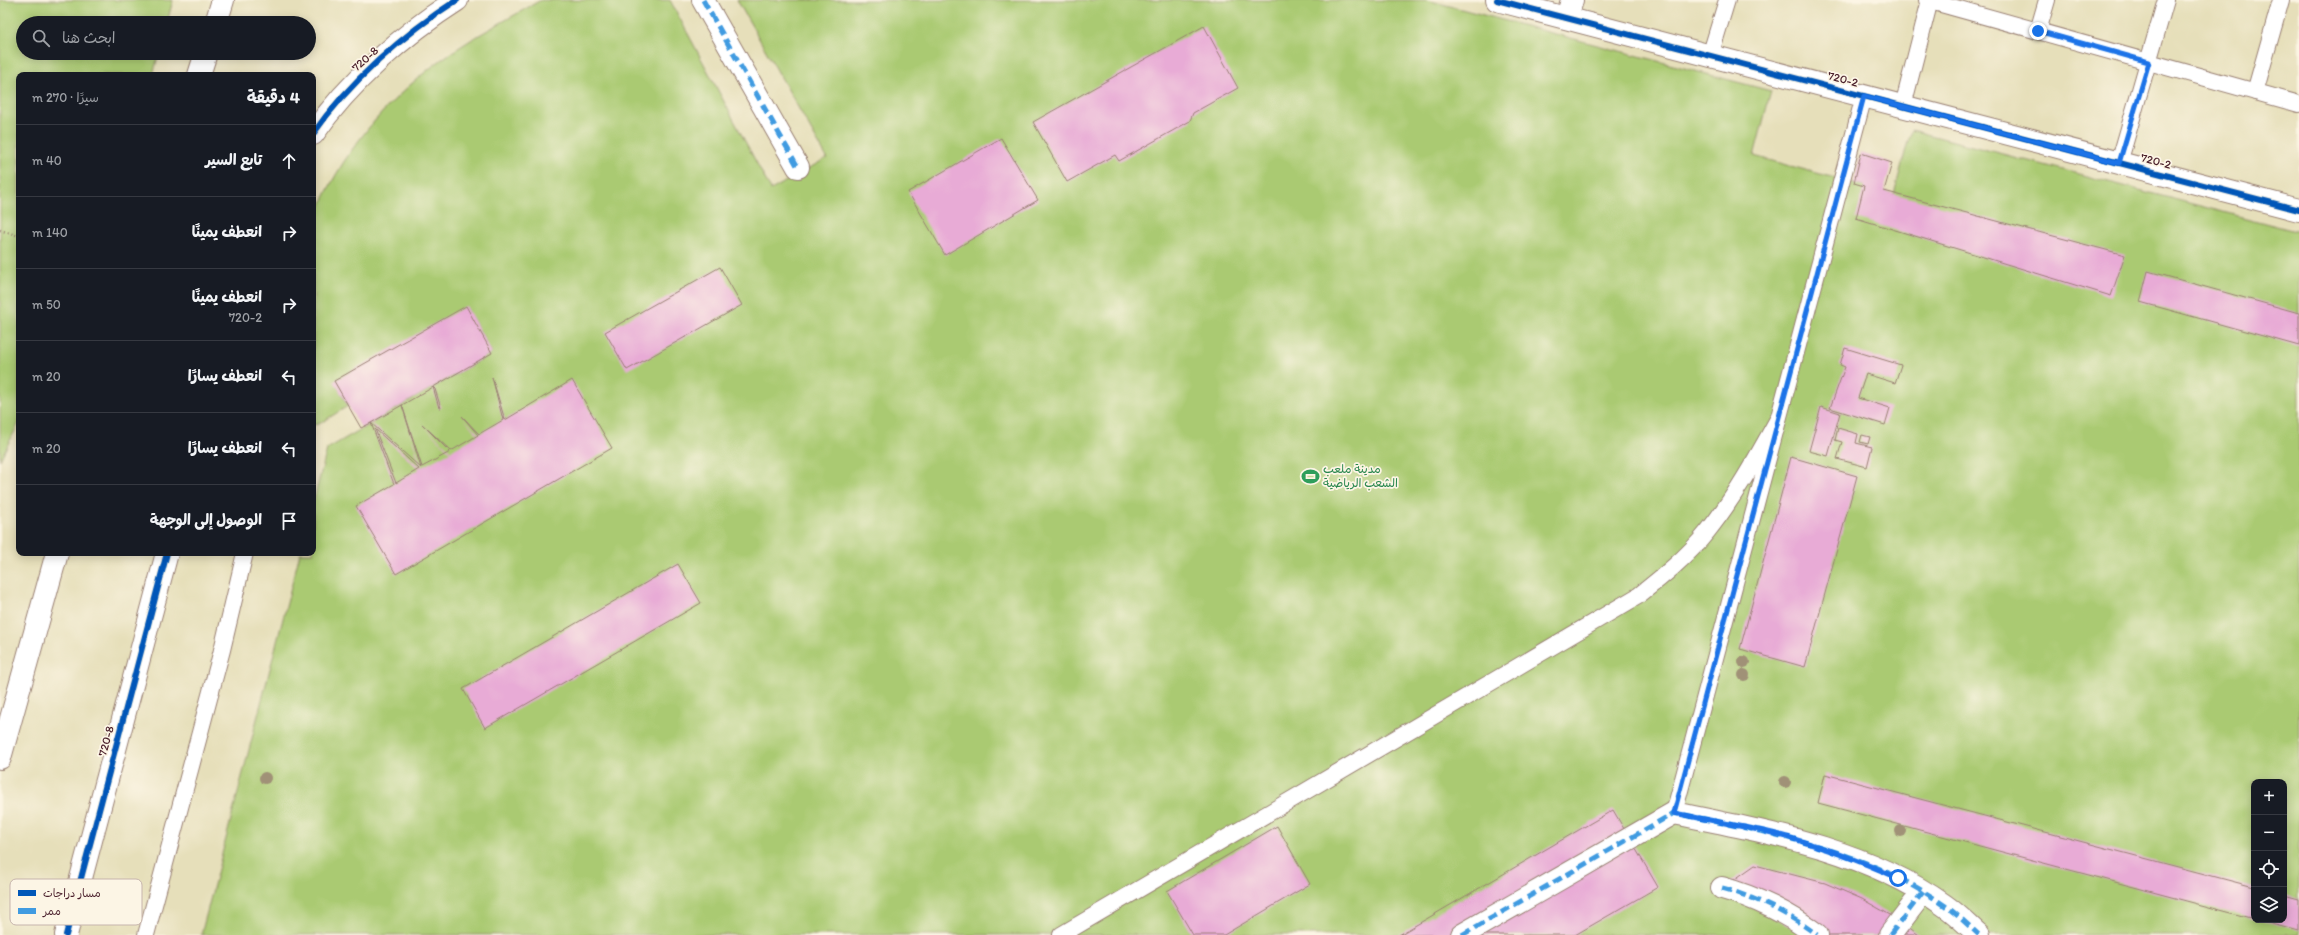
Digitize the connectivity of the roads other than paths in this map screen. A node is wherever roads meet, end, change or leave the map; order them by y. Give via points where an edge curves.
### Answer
1 (223, 0) edge
2 (703, 0) edge
3 (1497, 0) edge
4 (1727, 0) edge
5 (1929, 0) edge
6 (2047, 0) edge
7 (2166, 0) edge
8 (2281, 0) edge
9 (449, 5) edge
10 (1569, 9) edge
11 (218, 16) edge
12 (2038, 31) junction
13 (1710, 56) junction
14 (204, 60) edge
15 (2149, 62) junction
16 (200, 72) edge
17 (2255, 92) junction
18 (1864, 96) junction
19 (2299, 104) edge
20 (1903, 106) junction
21 (316, 130) edge
22 (2119, 163) junction
23 (798, 167) dead end
24 (2299, 210) edge
25 (1779, 418) junction
26 (56, 556) edge
27 (166, 556) edge
28 (244, 556) edge
29 (0, 758) edge
30 (1674, 813) junction
31 (81, 879) edge
32 (1722, 888) dead end
33 (1923, 892) junction
34 (69, 925) edge
35 (66, 935) edge
36 (146, 935) edge
37 (1061, 935) edge
38 (1462, 935) edge
39 (1817, 935) edge
40 (1890, 935) edge
41 (1979, 935) edge

1 - 11 street
2 - 23 street
3 - 10 street, 720-2
4 - 13 lane
5 - 12 lane
5 - 20 lane
6 - 12 lane
7 - 15 lane
8 - 17 lane
9 - 21 street, 720-8 via 355,84
10 - 13 street, 720-2
12 - 15 lane
13 - 18 street, 720-2
14 - 16 street
15 - 17 lane
15 - 22 lane
17 - 19 lane
18 - 20 street, 720-2
18 - 25 lane
20 - 22 street, 720-2
22 - 24 street, 720-2
25 - 30 lane
25 - 37 lane via 1758,456 1707,532 1684,557 1638,596
26 - 29 street
27 - 31 street, 720-8
28 - 36 lane via 222,650
30 - 33 street via 1775,834 1818,846 1877,868
30 - 38 street
32 - 39 street via 1788,916
33 - 40 street
33 - 41 street via 1945,906
34 - 35 street, 720-8

